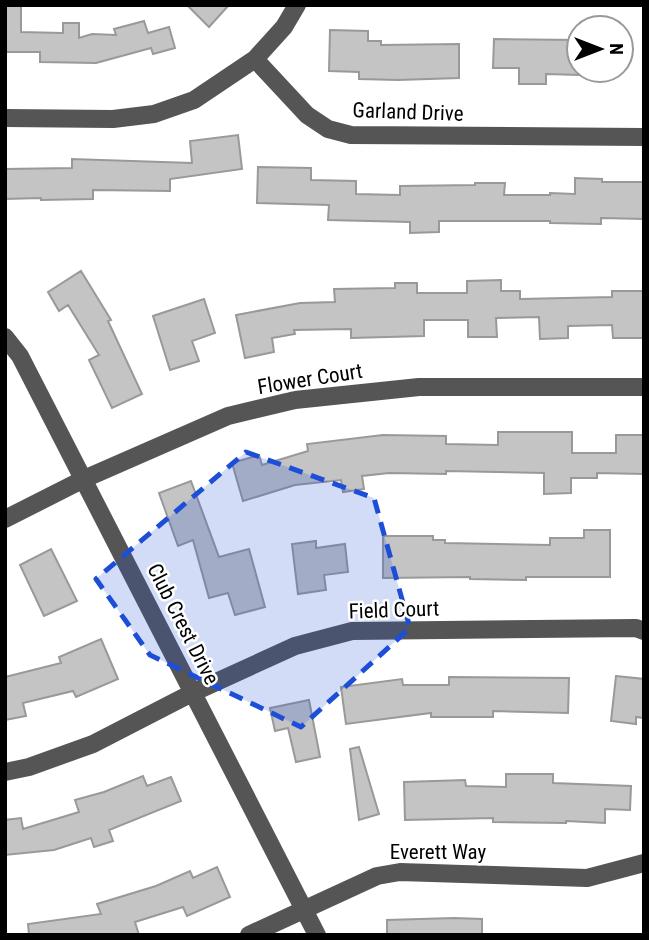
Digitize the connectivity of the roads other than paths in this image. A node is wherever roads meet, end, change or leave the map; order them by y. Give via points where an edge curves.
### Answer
1 (297, 5) edge
2 (255, 59) junction
3 (5, 118) edge
4 (644, 137) edge
5 (5, 337) edge
6 (644, 387) edge
7 (84, 479) junction
8 (5, 519) edge
9 (644, 631) edge
10 (192, 693) junction
11 (5, 772) edge
12 (642, 870) edge
13 (303, 909) junction
14 (249, 935) edge
15 (317, 935) edge

1 - 2 street
2 - 3 street via 194,100 154,114 113,119
2 - 4 street, Garland Drive via 307,115 328,129 351,135
5 - 7 street, Club Crest Drive via 20,356
6 - 7 street, Flower Court via 419,387 295,400 228,416
7 - 8 street, Flower Court
7 - 10 street, Club Crest Drive
9 - 10 street, Field Court via 352,631 295,646
10 - 11 street, Field Court via 93,744
10 - 13 street, Club Crest Drive
12 - 13 street, Everett Way via 587,878 400,872 377,876
13 - 14 street, Everett Way
13 - 15 street, Club Crest Drive

